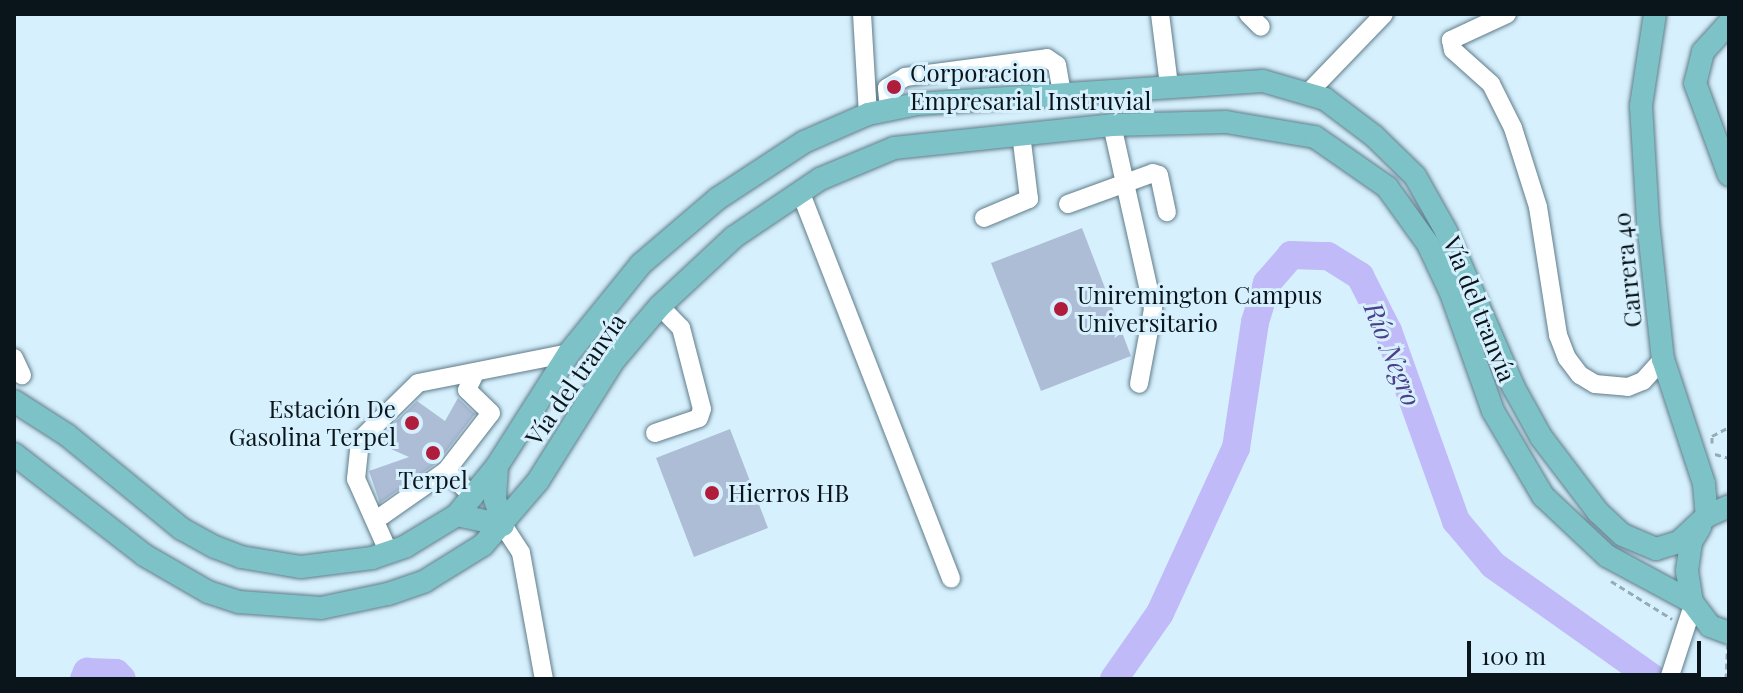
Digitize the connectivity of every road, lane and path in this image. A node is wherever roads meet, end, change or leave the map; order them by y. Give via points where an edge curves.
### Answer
1 (862, 14) edge
2 (1160, 14) edge
3 (1384, 14) edge
4 (1505, 14) edge
5 (1655, 14) edge
6 (1729, 23) edge
7 (1169, 85) junction
8 (1309, 92) junction
9 (1062, 93) junction
10 (879, 111) junction
11 (1112, 125) junction
12 (1021, 134) junction
13 (1729, 175) edge
14 (1126, 182) junction
15 (800, 191) junction
16 (1068, 204) dead end
17 (1167, 212) dead end
18 (984, 218) dead end
19 (660, 306) junction
20 (569, 353) junction
21 (1663, 359) junction
22 (474, 375) junction
23 (1139, 384) dead end
24 (14, 401) edge
25 (1729, 427) edge
26 (655, 433) dead end
27 (14, 454) edge
28 (1729, 458) edge
29 (497, 466) junction
30 (446, 471) junction
31 (474, 497) junction
32 (1729, 506) edge
33 (457, 515) junction
34 (1707, 516) junction
35 (376, 520) junction
36 (503, 525) junction
37 (389, 553) junction
38 (1607, 578) dead end
39 (951, 579) dead end
40 (1691, 611) junction
41 (1729, 612) edge
42 (1720, 630) edge
43 (1680, 649) junction
44 (544, 679) edge
45 (1669, 679) edge
46 (1726, 679) edge

1 - 10 street
2 - 7 street
3 - 8 street
4 - 21 street via 1451,40 1453,50 1491,84 1513,128 1538,207 1558,335 1580,375 1595,384 1628,387 1643,381
5 - 21 main road, Carrera 40 via 1646,46 1640,125
6 - 13 main road via 1703,52 1695,83
7 - 8 main road, Vía del tranvía via 1263,81
7 - 9 main road, Vía del tranvía
8 - 34 main road, Vía del tranvía via 1344,112 1399,158 1446,231 1541,437 1598,512 1623,535 1656,549 1679,542
9 - 10 main road, Vía del tranvía
9 - 10 street via 1057,65 1047,58 905,77 887,88
10 - 20 main road, Vía del tranvía via 763,167 679,229 633,273
11 - 12 main road, Vía del tranvía
11 - 14 street
11 - 40 main road, Vía del tranvía via 1169,121 1270,126 1315,137 1360,163 1387,187 1422,234 1451,293 1493,411 1543,496 1607,556
12 - 15 main road, Vía del tranvía via 894,148 857,159
12 - 18 street via 1029,199
14 - 16 street
14 - 17 street via 1159,175
14 - 23 street via 1153,309
15 - 19 main road, Vía del tranvía via 734,237
15 - 39 street
19 - 26 street via 681,328 702,409 699,418
19 - 36 main road, Vía del tranvía via 614,360 538,481
20 - 22 street
20 - 29 main road, Vía del tranvía
21 - 34 main road, Carrera 40 via 1704,484
22 - 30 street via 467,390 491,413
22 - 35 street via 418,383 360,440 356,479
24 - 37 main road, Vía del tranvía via 67,435 182,529 215,547 301,567
25 - 28 path via 1712,436 1716,456
27 - 36 main road, Vía del tranvía via 172,573 239,602 321,608 388,594 457,564
29 - 31 main road, Vía del tranvía
29 - 36 main road via 495,499
30 - 31 street
30 - 35 street
31 - 33 main road, Vía del tranvía
32 - 34 main road, Vía del tranvía
33 - 36 main road
33 - 37 main road, Vía del tranvía
34 - 40 main road via 1691,542
35 - 37 street
36 - 44 street via 521,553
38 - 40 path
40 - 42 main road
40 - 43 street
41 - 46 path, bridge
42 - 43 street
43 - 45 street

